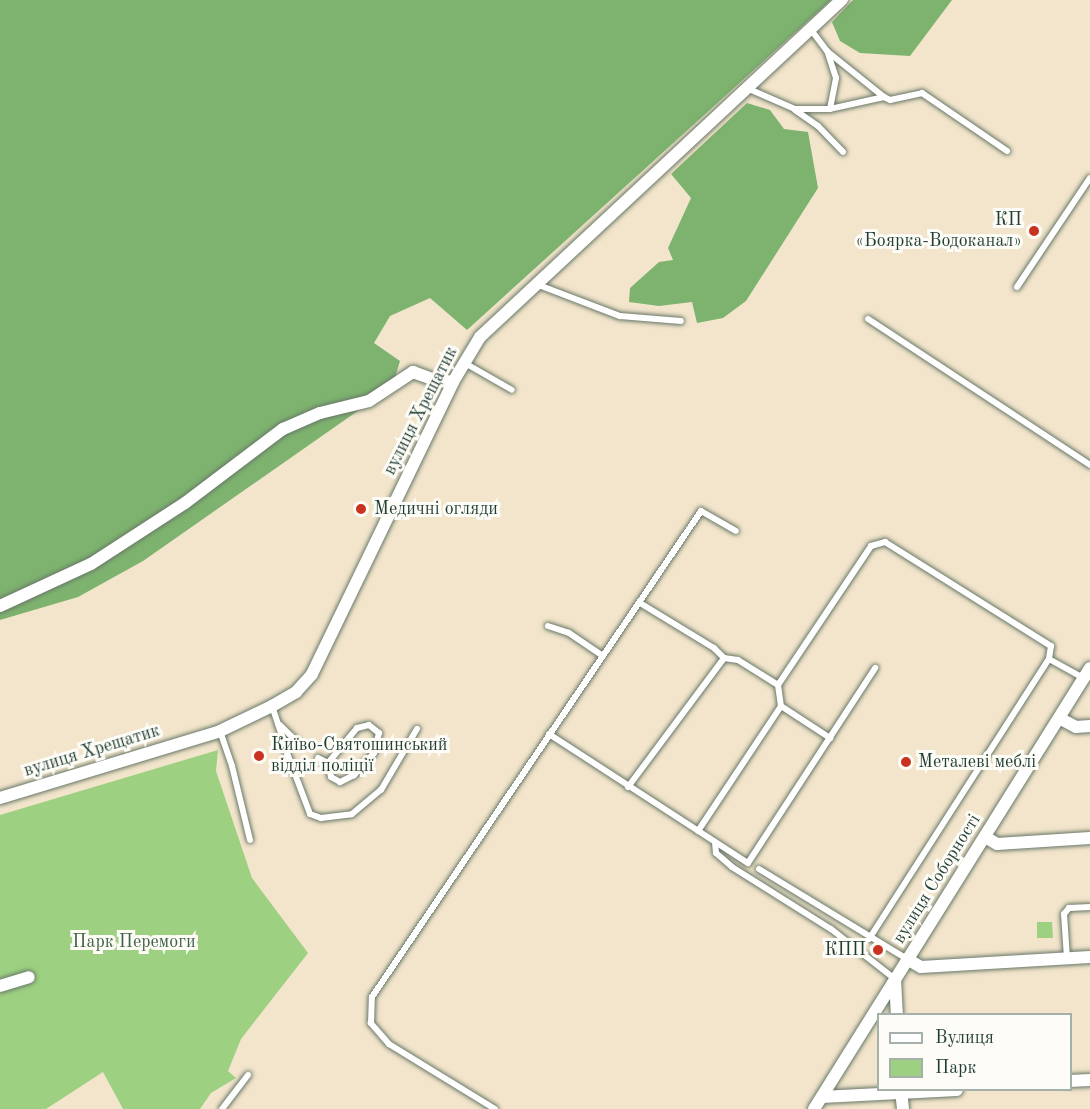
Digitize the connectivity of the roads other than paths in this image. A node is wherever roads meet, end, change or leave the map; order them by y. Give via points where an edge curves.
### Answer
1 (842, 0) edge
2 (812, 31) junction
3 (828, 51) junction
4 (749, 89) junction
5 (884, 97) junction
6 (795, 109) junction
7 (830, 109) junction
8 (1007, 151) dead end
9 (843, 152) dead end
10 (1090, 178) edge
11 (535, 284) junction
12 (1017, 287) dead end
13 (868, 319) dead end
14 (681, 321) dead end
15 (463, 362) junction
16 (453, 382) junction
17 (512, 390) dead end
18 (1090, 465) edge
19 (736, 531) dead end
20 (640, 603) junction
21 (0, 606) edge
22 (548, 626) dead end
23 (603, 656) junction
24 (724, 658) junction
25 (1049, 659) junction
26 (874, 668) dead end
27 (1087, 673) edge
28 (778, 686) junction
29 (272, 706) junction
30 (781, 706) junction
31 (1059, 718) junction
32 (278, 722) junction
33 (1090, 726) edge
34 (417, 729) dead end
35 (220, 731) junction
36 (549, 734) junction
37 (830, 738) junction
38 (297, 742) dead end
39 (285, 745) dead end
40 (287, 753) dead end
41 (318, 758) dead end
42 (328, 763) junction
43 (628, 787) junction
44 (0, 798) edge
45 (698, 831) junction
46 (985, 837) junction
47 (1090, 838) edge
48 (250, 840) dead end
49 (715, 842) junction
50 (759, 869) dead end
51 (1090, 907) edge
52 (869, 939) junction
53 (1090, 957) edge
54 (1067, 958) junction
55 (907, 960) junction
56 (29, 977) dead end
57 (895, 979) junction
58 (0, 986) edge
59 (897, 1013) edge
60 (248, 1075) dead end
61 (1090, 1080) edge
62 (1072, 1081) edge
63 (920, 1091) edge
64 (902, 1092) edge
65 (822, 1097) junction
66 (222, 1109) edge
67 (495, 1109) edge
68 (814, 1109) edge
69 (903, 1109) edge

1 - 2 street, вулиця Хрещатик
2 - 3 lane
2 - 4 street, вулиця Хрещатик
3 - 5 lane
3 - 7 lane via 836,78
4 - 6 lane
4 - 11 street, вулиця Хрещатик
5 - 7 lane
5 - 8 lane via 890,100 922,93
6 - 7 lane
6 - 9 lane
10 - 12 lane
11 - 14 lane via 620,316
11 - 15 street, вулиця Хрещатик via 480,337
13 - 18 lane
15 - 16 street, вулиця Хрещатик
15 - 17 lane
16 - 21 street via 413,372 369,401 320,413 283,429 185,503 91,564
16 - 29 street, вулиця Хрещатик via 312,674 296,692
19 - 20 lane via 701,511
20 - 23 lane
20 - 24 lane
22 - 23 lane via 569,633
23 - 36 lane
24 - 28 lane via 738,660
24 - 43 lane
25 - 27 lane
25 - 28 lane via 1051,646 885,542 871,546
25 - 52 lane
26 - 37 lane
27 - 31 street, вулиця Соборності
28 - 30 lane
29 - 32 lane
29 - 35 street, вулиця Хрещатик
30 - 37 lane
30 - 45 lane
31 - 33 street via 1076,727
31 - 46 street, вулиця Соборності
32 - 38 lane
32 - 39 lane
34 - 40 lane via 381,790 352,814 321,818 310,814
35 - 44 street, вулиця Хрещатик
35 - 48 lane
36 - 43 lane
36 - 67 lane via 372,998 371,1023 389,1044
37 - 49 lane via 748,863
41 - 42 lane
42 - 42 lane via 357,728 369,725 379,733 374,753 354,775 340,782 331,777
43 - 45 lane
45 - 49 lane
46 - 47 street via 997,844
46 - 55 street, вулиця Соборності
49 - 57 lane via 716,853 732,867 831,929
50 - 52 lane
51 - 54 lane via 1068,908 1064,914
52 - 55 lane
53 - 54 street
54 - 55 street via 921,967
55 - 57 street, вулиця Соборності
56 - 58 street
57 - 59 street
57 - 65 street, вулиця Соборності
60 - 66 lane
61 - 62 street
63 - 64 street
64 - 65 street
64 - 69 street
65 - 68 street, вулиця Соборності

